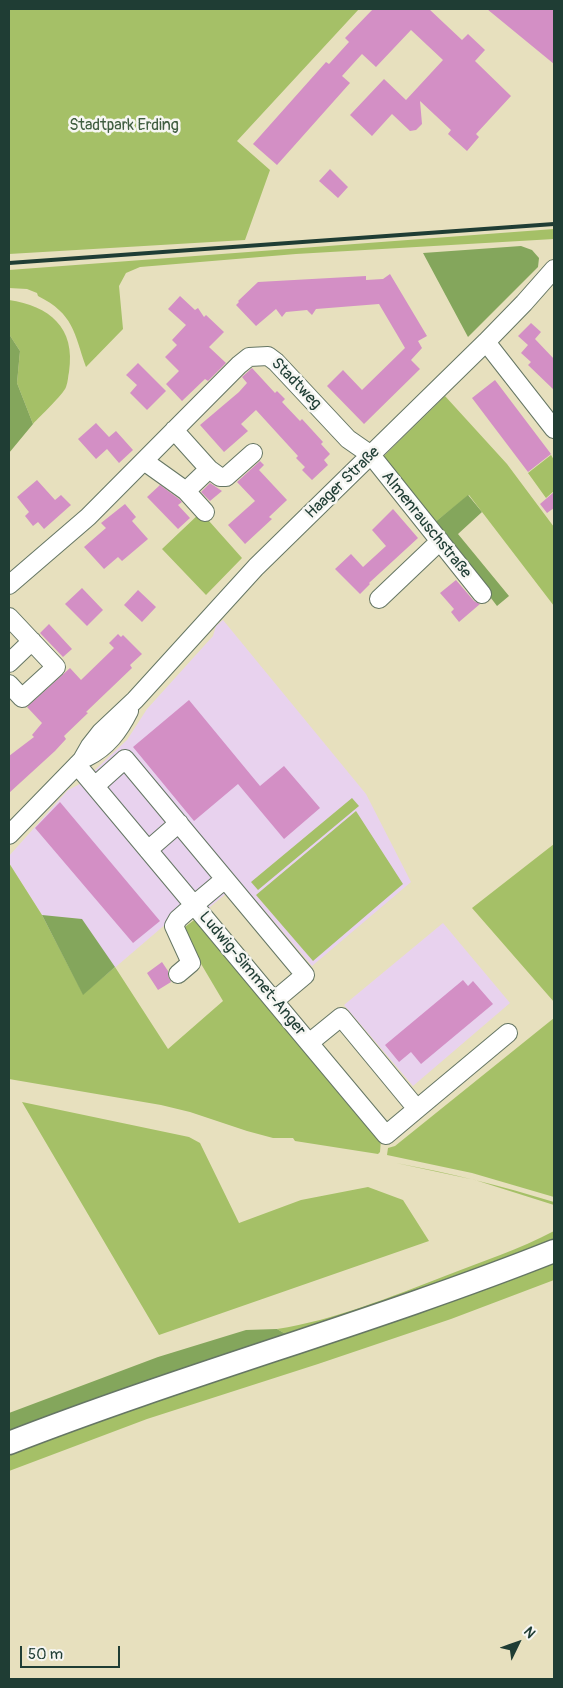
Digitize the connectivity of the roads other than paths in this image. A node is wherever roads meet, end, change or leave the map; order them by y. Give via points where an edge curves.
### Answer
1 (554, 269) edge
2 (486, 342) junction
3 (554, 429) edge
4 (174, 430) junction
5 (253, 453) dead end
6 (371, 456) junction
7 (144, 461) junction
8 (209, 470) junction
9 (186, 492) junction
10 (206, 512) dead end
11 (440, 540) junction
12 (9, 585) edge
13 (482, 594) dead end
14 (379, 599) dead end
15 (9, 617) edge
16 (32, 641) junction
17 (9, 663) edge
18 (9, 684) edge
19 (79, 763) junction
20 (95, 786) junction
21 (179, 823) junction
22 (9, 835) edge
23 (148, 850) junction
24 (225, 879) junction
25 (194, 905) junction
26 (178, 974) dead end
27 (274, 1001) junction
28 (508, 1033) dead end
29 (309, 1043) junction
30 (417, 1109) junction
31 (554, 1251) edge
32 (9, 1443) edge

1 - 2 street, Haager Straße
2 - 3 street
2 - 6 street, Haager Straße
4 - 6 street, Stadtweg via 249,357 268,356 348,438
4 - 7 street, Stadtweg
4 - 8 street
5 - 8 street via 226,477
6 - 11 street, Almenrauschstraße
6 - 19 street, Haager Straße via 256,567 136,700 101,732
7 - 9 street
7 - 12 street, Stadtweg via 88,517
8 - 9 street
9 - 10 street
11 - 13 street, Almenrauschstraße
11 - 14 street
15 - 16 street
16 - 17 street
16 - 18 street via 56,667 22,698
19 - 20 street, Ludwig-Simmet-Anger
19 - 22 street, Haager Straße
20 - 21 street via 125,760
20 - 23 street, Ludwig-Simmet-Anger
21 - 23 street
21 - 24 street
23 - 25 street, Ludwig-Simmet-Anger
24 - 25 street, Ludwig-Simmet-Anger
24 - 27 street via 305,975
25 - 26 street via 174,926 191,964
25 - 27 street, Ludwig-Simmet-Anger
27 - 29 street, Ludwig-Simmet-Anger
28 - 30 street, Ludwig-Simmet-Anger
29 - 30 street, Ludwig-Simmet-Anger via 386,1135
29 - 30 street, Ludwig-Simmet-Anger via 341,1017
31 - 32 main road via 410,1305 64,1421

